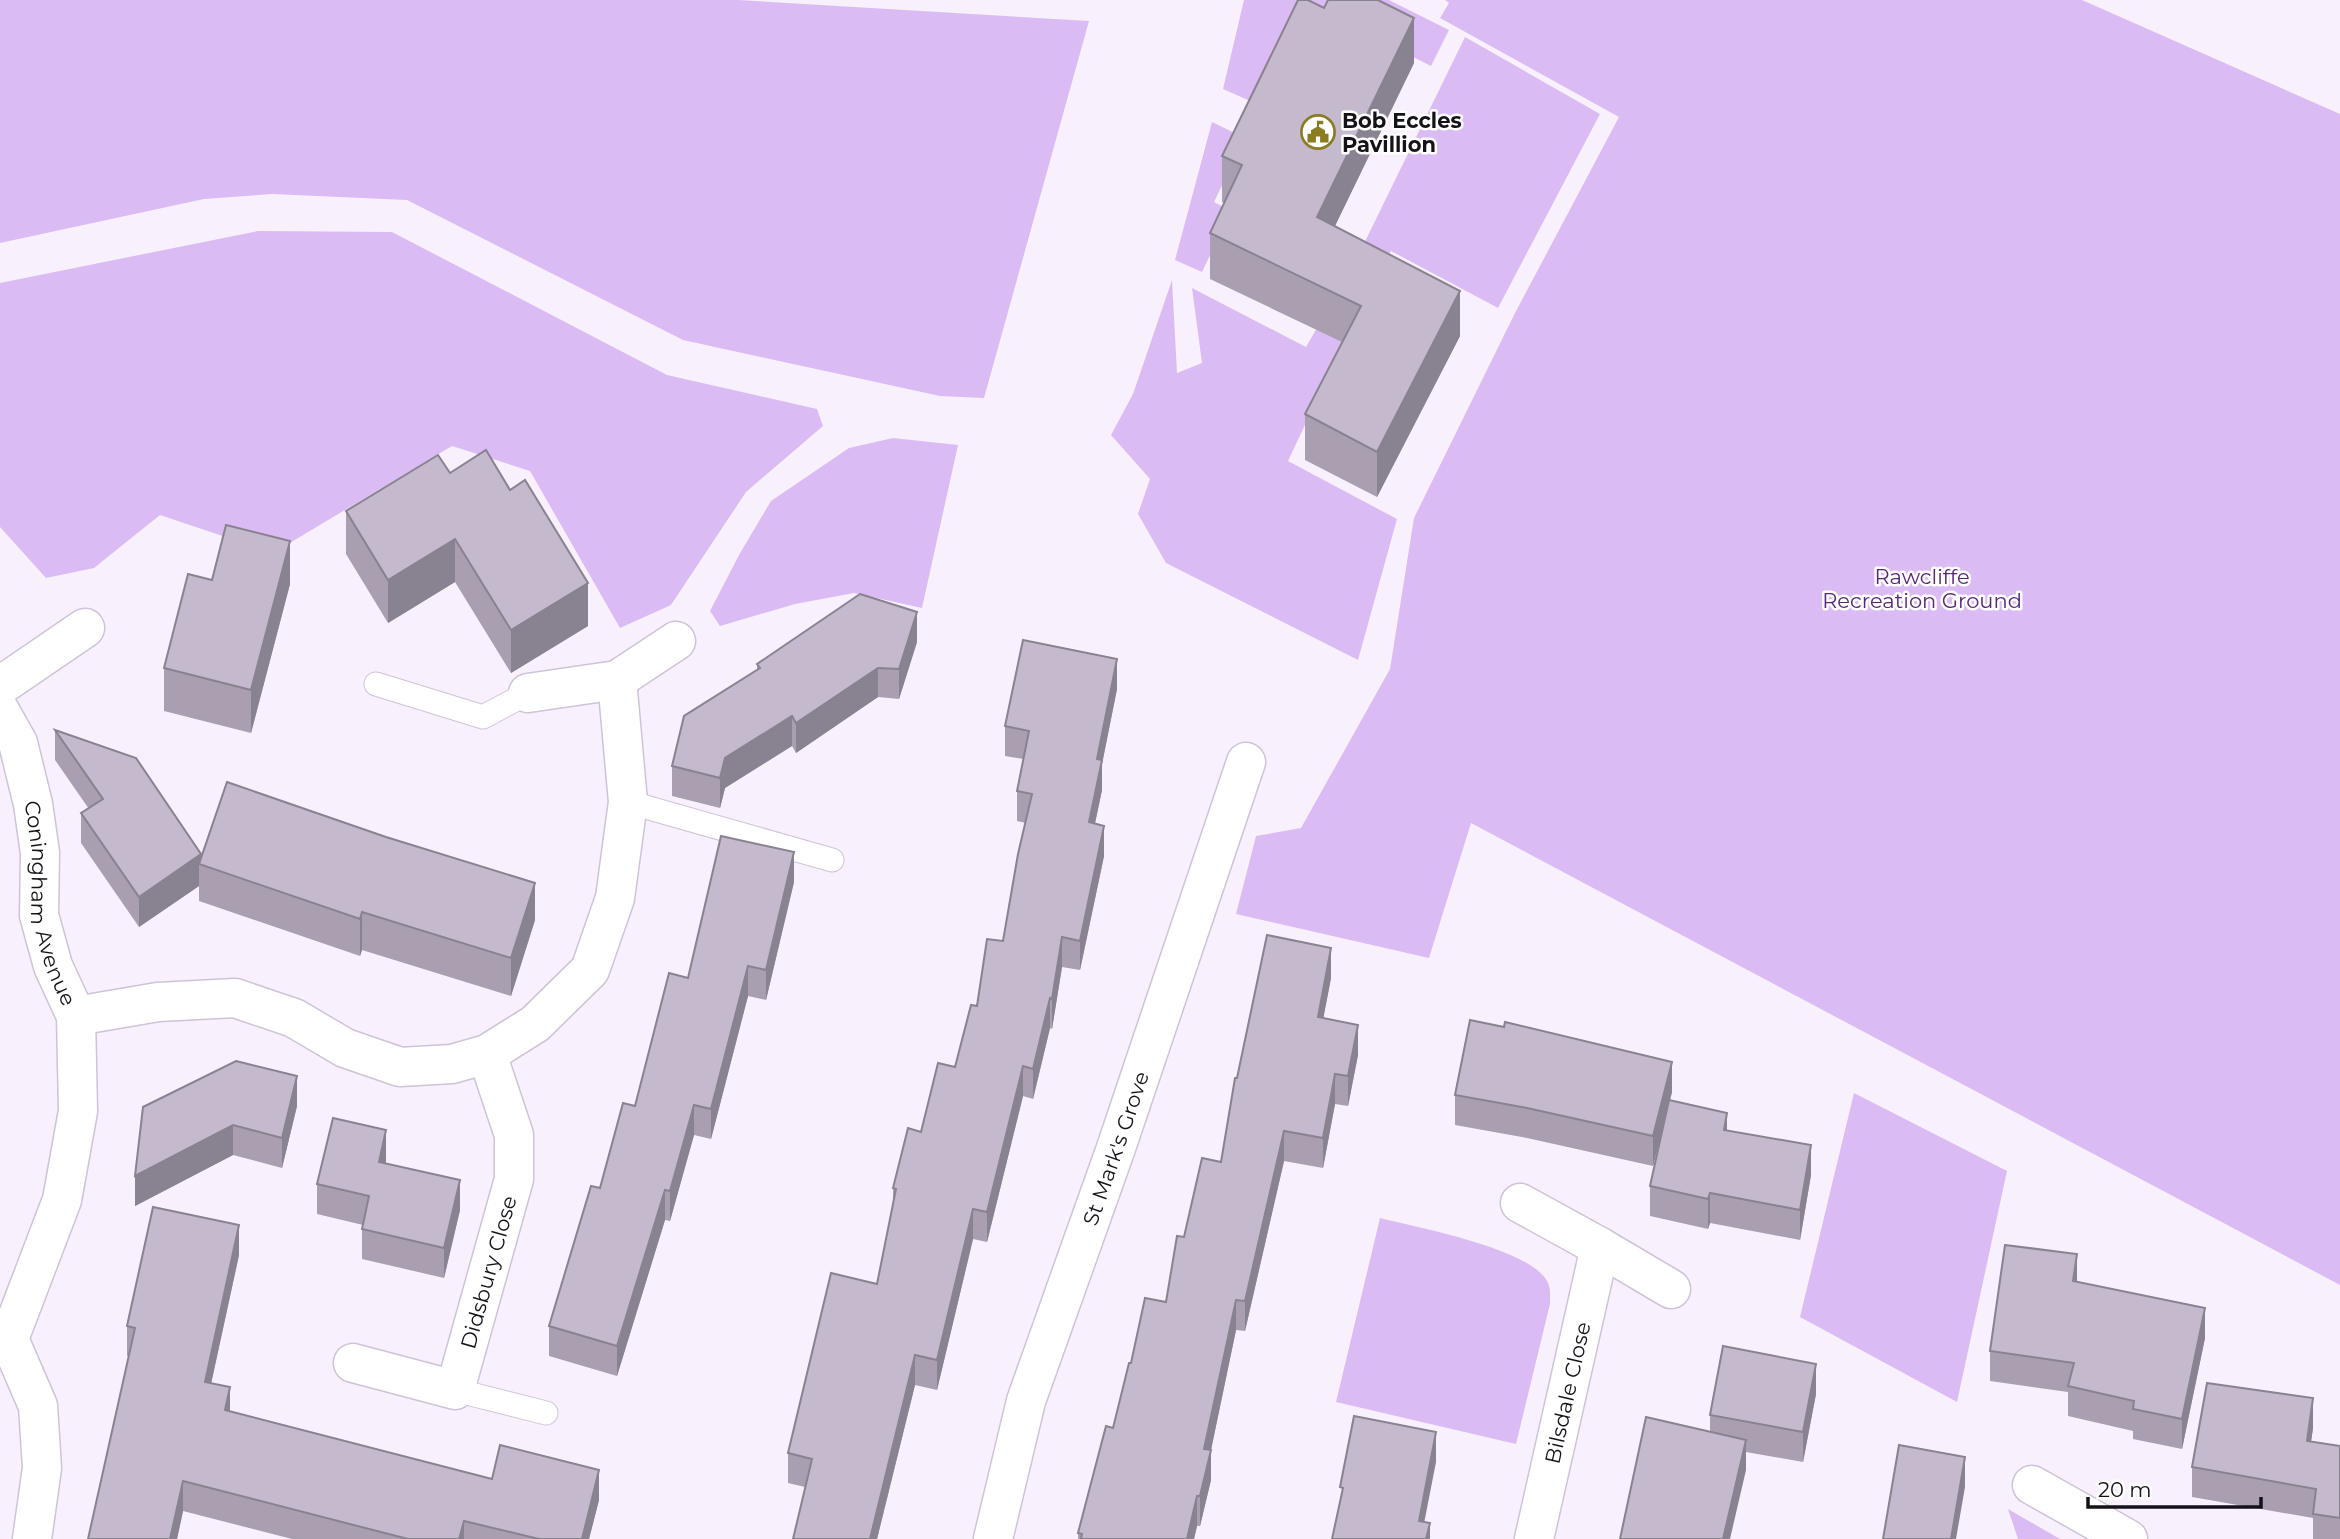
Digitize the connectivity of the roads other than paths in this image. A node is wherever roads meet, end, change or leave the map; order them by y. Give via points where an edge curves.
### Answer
1 (85, 628) dead end
2 (676, 641) dead end
3 (617, 680) junction
4 (376, 684) dead end
5 (0, 686) edge
6 (528, 693) joint
7 (0, 711) edge
8 (1246, 762) dead end
9 (628, 803) junction
10 (832, 860) dead end
11 (76, 1016) junction
12 (487, 1054) junction
13 (1520, 1203) dead end
14 (1600, 1247) junction
15 (1671, 1289) dead end
16 (5, 1339) edge
17 (353, 1363) dead end
18 (455, 1390) junction
19 (546, 1413) dead end
20 (2032, 1485) dead end
21 (32, 1539) edge
22 (993, 1539) edge
23 (1534, 1539) edge
24 (2128, 1539) edge

1 - 5 street
2 - 3 street
3 - 6 street
3 - 9 street
4 - 6 lane via 483,717
7 - 11 street, Coningham Avenue via 18,743 33,804 40,853 39,915 53,966
8 - 22 street, St Mark's Grove via 1026,1401
9 - 10 lane
9 - 12 street via 615,898 590,970 535,1024
11 - 12 street via 158,1002 234,999 294,1017 345,1048 400,1067 452,1064
11 - 16 street, Coningham Avenue via 78,1111 62,1200
12 - 18 street, Didsbury Close via 514,1135 514,1179
13 - 14 street
14 - 15 street
14 - 23 street, Bilsdale Close
16 - 21 street, Coningham Avenue via 38,1406 42,1468
17 - 18 street
18 - 19 lane
20 - 24 street

